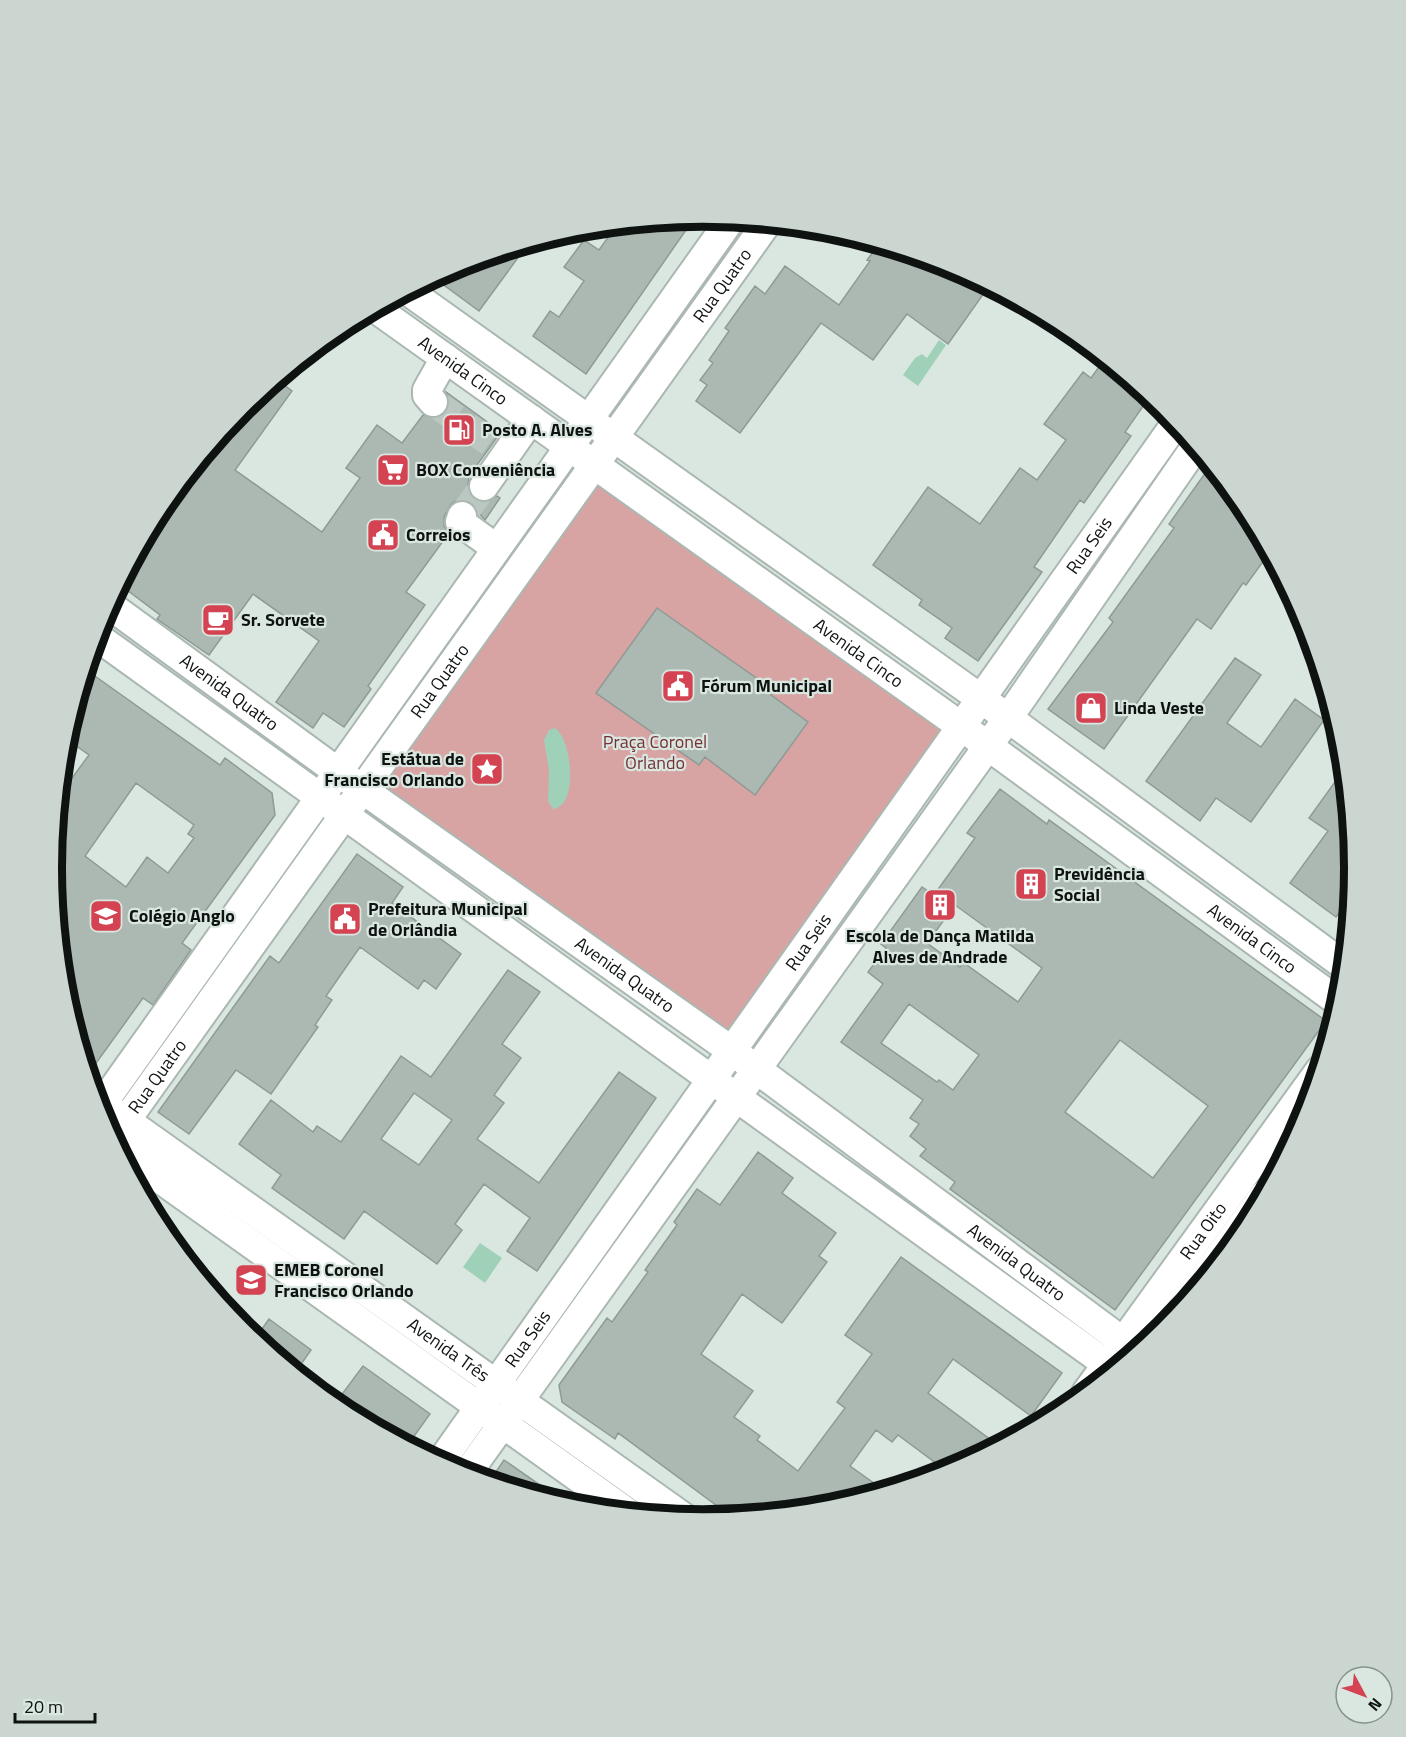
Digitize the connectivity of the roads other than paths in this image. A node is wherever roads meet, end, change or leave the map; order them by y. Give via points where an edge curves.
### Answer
1 (725, 228) edge
2 (762, 230) edge
3 (414, 295) edge
4 (382, 313) edge
5 (445, 358) junction
6 (433, 402) dead end
7 (590, 418) junction
8 (531, 419) junction
9 (1171, 430) edge
10 (615, 436) junction
11 (569, 446) junction
12 (499, 449) junction
13 (1191, 453) edge
14 (596, 465) junction
15 (544, 482) junction
16 (484, 486) tunnel mouth
17 (462, 516) dead end
18 (496, 548) junction
19 (116, 610) edge
20 (103, 641) edge
21 (981, 699) junction
22 (1008, 718) junction
23 (962, 727) junction
24 (988, 746) junction
25 (338, 772) junction
26 (364, 790) junction
27 (319, 798) junction
28 (345, 816) junction
29 (1338, 961) edge
30 (1331, 997) edge
31 (732, 1051) junction
32 (756, 1069) junction
33 (713, 1078) junction
34 (1303, 1095) edge
35 (104, 1096) edge
36 (736, 1096) junction
37 (119, 1130) edge
38 (131, 1158) edge
39 (1130, 1347) edge
40 (1109, 1365) edge
41 (496, 1384) junction
42 (519, 1400) junction
43 (479, 1407) junction
44 (503, 1424) junction
45 (445, 1455) edge
46 (472, 1466) edge
47 (616, 1504) edge
48 (672, 1509) edge

1 - 7 street, Rua Quatro
2 - 10 street, Rua Quatro
3 - 7 street, Avenida Cinco
4 - 5 street, Avenida Cinco
5 - 6 street via 427,390
5 - 8 street, Avenida Cinco
7 - 10 street, Avenida Cinco
7 - 11 street, Rua Quatro
8 - 11 street, Avenida Cinco
8 - 12 street
9 - 21 street, Rua Seis
10 - 14 street, Rua Quatro
10 - 21 street, Avenida Cinco
11 - 14 street, Avenida Cinco
11 - 15 street, Rua Quatro
12 - 15 street
12 - 16 street
13 - 22 street, Rua Seis
14 - 23 street, Avenida Cinco
14 - 26 street, Rua Quatro
15 - 18 street, Rua Quatro
17 - 18 street via 460,522
18 - 25 street, Rua Quatro
19 - 25 street, Avenida Quatro
20 - 27 street, Avenida Quatro
21 - 22 street, Avenida Cinco
21 - 23 street, Rua Seis
22 - 24 street, Rua Seis
22 - 29 street, Avenida Cinco
23 - 24 street, Avenida Cinco
23 - 31 street, Rua Seis
24 - 30 street, Avenida Cinco
24 - 32 street, Rua Seis
25 - 26 street, Avenida Quatro
25 - 27 street, Rua Quatro
26 - 28 street, Rua Quatro
26 - 31 street, Avenida Quatro
27 - 28 street, Avenida Quatro
27 - 35 street, Rua Quatro
28 - 33 street, Avenida Quatro
28 - 37 street, Rua Quatro
31 - 32 street, Avenida Quatro
31 - 33 street, Rua Seis
32 - 36 street, Rua Seis
32 - 39 street, Avenida Quatro
33 - 36 street, Avenida Quatro
33 - 41 street, Rua Seis
34 - 39 street, Rua Oito
36 - 40 street, Avenida Quatro
36 - 42 street, Rua Seis
37 - 41 street, Avenida Três
38 - 43 street, Avenida Três
41 - 42 street, Avenida Três
41 - 43 street, Rua Seis
42 - 44 street, Rua Seis
42 - 48 street, Avenida Três
43 - 44 street, Avenida Três
43 - 45 street, Rua Seis
44 - 46 street, Rua Seis
44 - 47 street, Avenida Três

